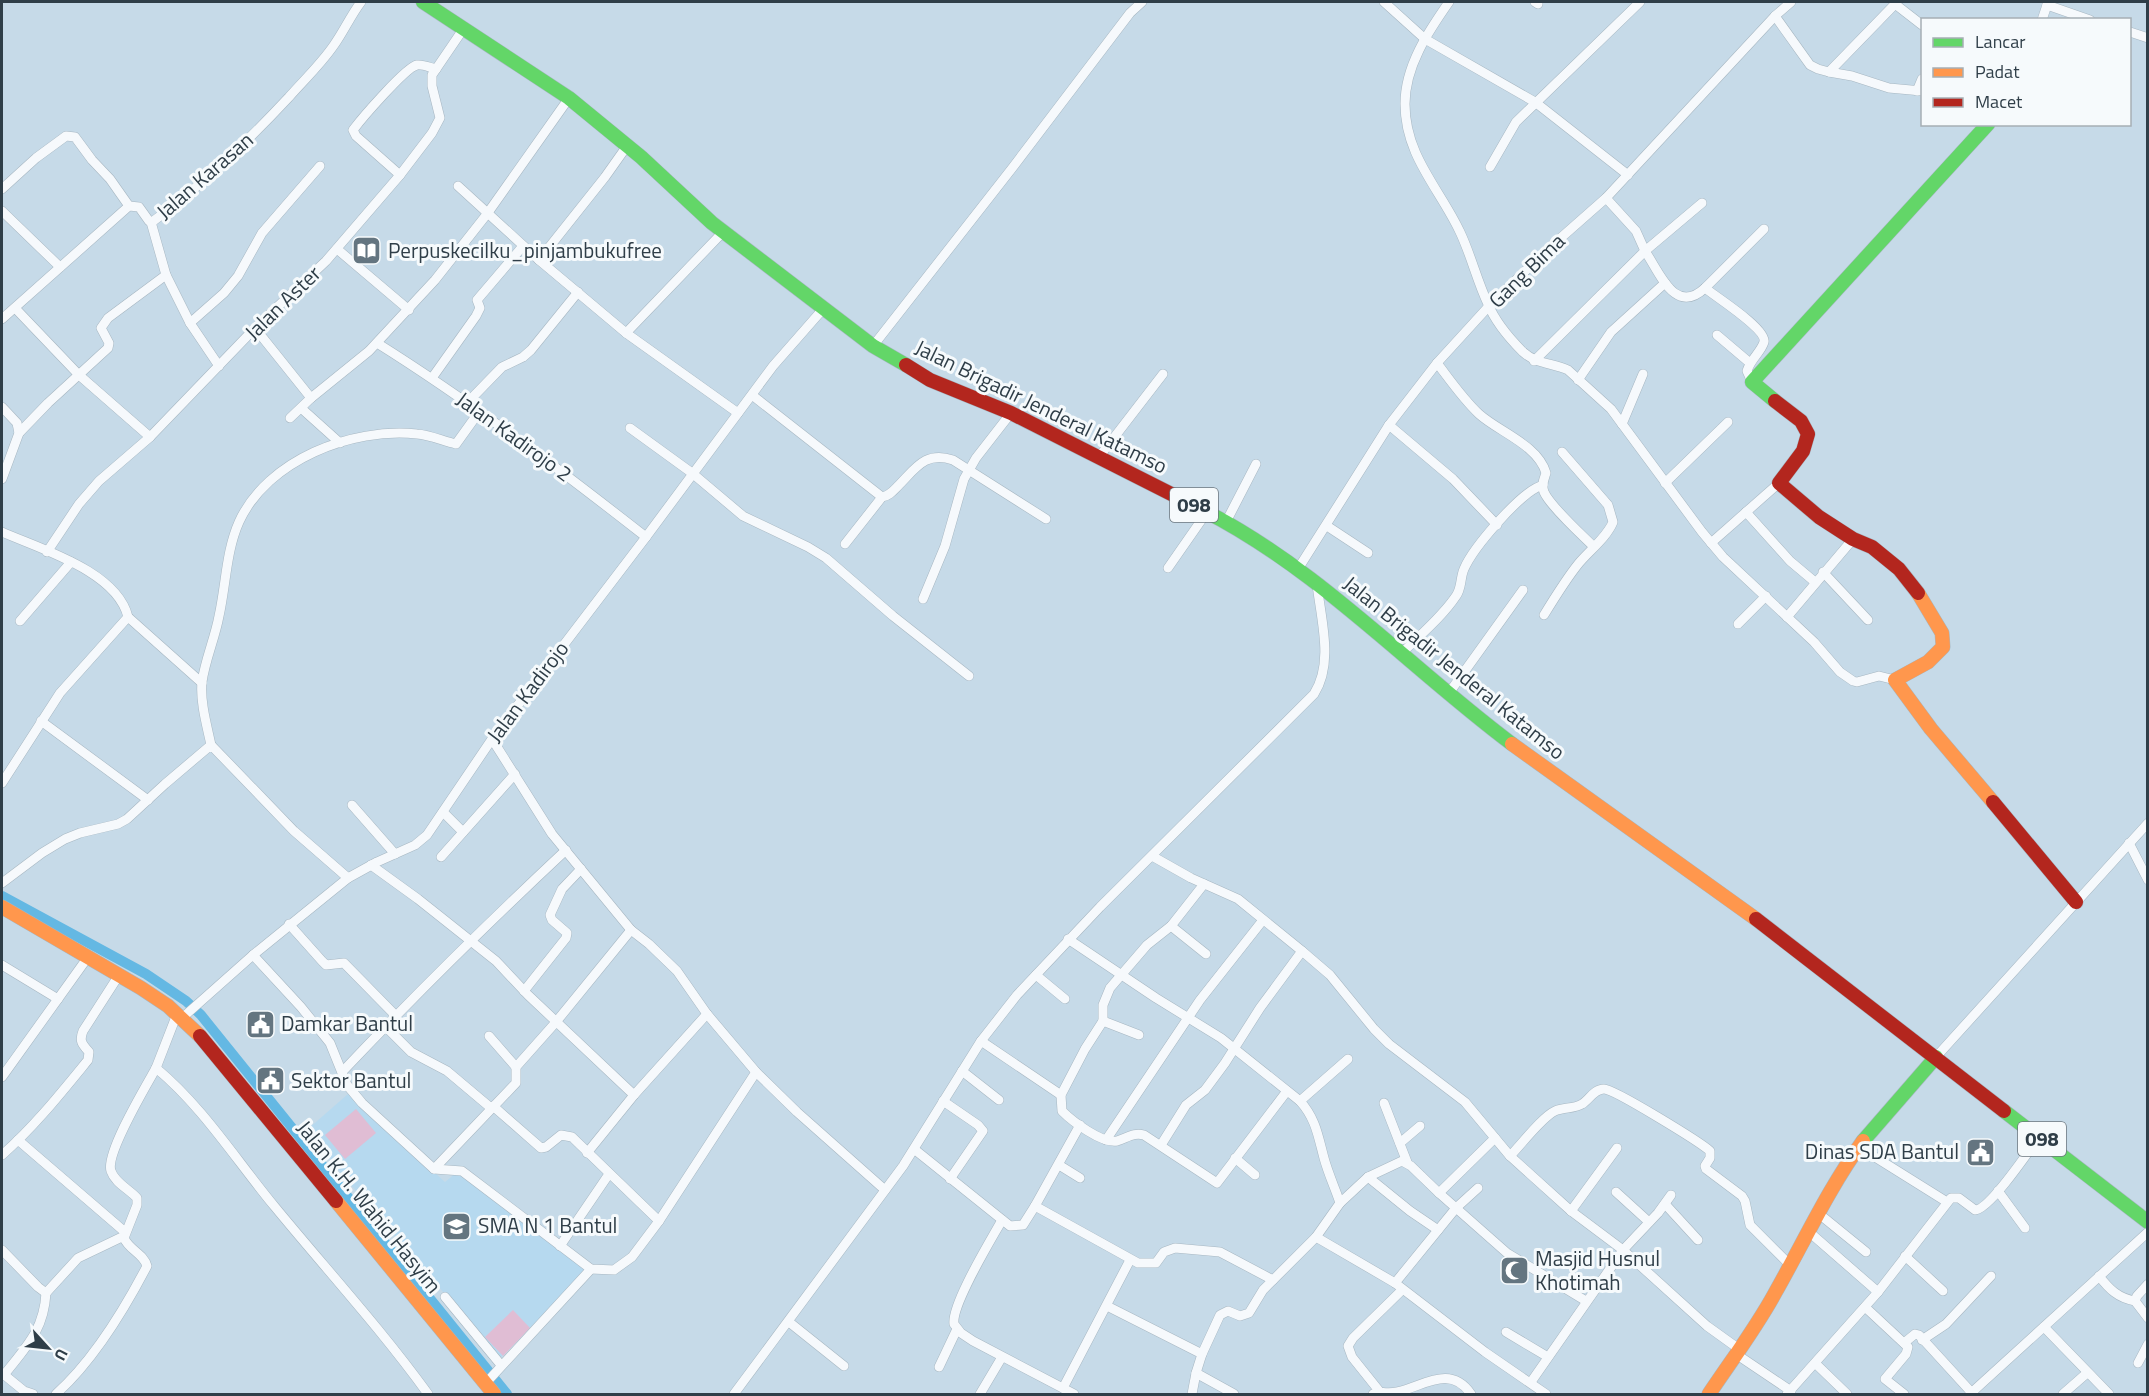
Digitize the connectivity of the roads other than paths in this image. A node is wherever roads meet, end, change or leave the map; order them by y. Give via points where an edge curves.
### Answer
1 (361, 2) edge
2 (423, 2) edge
3 (1142, 2) edge
4 (1384, 2) edge
5 (1449, 2) edge
6 (1640, 2) edge
7 (1791, 2) edge
8 (1896, 3) edge
9 (2048, 3) edge
10 (1775, 16) junction
11 (2076, 17) edge
12 (2043, 18) edge
13 (1921, 23) edge
14 (464, 28) junction
15 (2131, 32) edge
16 (2148, 38) edge
17 (1425, 39) junction
18 (436, 69) junction
19 (1829, 72) junction
20 (1920, 91) edge
21 (569, 98) junction
22 (1535, 102) junction
23 (1986, 126) edge
24 (627, 146) junction
25 (320, 166) dead end
26 (1490, 167) dead end
27 (400, 175) junction
28 (1628, 175) junction
29 (458, 186) dead end
30 (2, 189) edge
31 (1606, 198) junction
32 (1702, 203) dead end
33 (129, 206) junction
34 (2, 211) edge
35 (487, 214) junction
36 (151, 222) junction
37 (1764, 229) dead end
38 (723, 232) junction
39 (523, 246) junction
40 (337, 249) junction
41 (1645, 251) junction
42 (539, 260) junction
43 (60, 267) junction
44 (166, 275) junction
45 (1665, 283) junction
46 (1705, 288) junction
47 (578, 292) junction
48 (1489, 306) junction
49 (15, 308) junction
50 (823, 309) junction
51 (409, 310) junction
52 (2, 319) edge
53 (190, 323) junction
54 (255, 328) junction
55 (626, 333) junction
56 (1717, 335) dead end
57 (377, 343) junction
58 (873, 346) junction
59 (1534, 361) junction
60 (1437, 363) junction
61 (1750, 363) junction
62 (219, 366) junction
63 (1163, 374) dead end
64 (1643, 374) dead end
65 (79, 375) junction
66 (432, 378) junction
67 (1578, 380) junction
68 (1752, 382) junction
69 (752, 395) junction
70 (311, 398) junction
71 (467, 403) junction
72 (2, 407) edge
73 (301, 408) junction
74 (479, 412) junction
75 (738, 412) junction
76 (1011, 413) junction
77 (290, 418) dead end
78 (1728, 422) dead end
79 (1622, 424) junction
80 (1389, 425) junction
81 (630, 428) dead end
82 (19, 433) junction
83 (150, 437) junction
84 (340, 443) junction
85 (1562, 452) dead end
86 (1099, 457) junction
87 (1256, 464) dead end
88 (968, 469) junction
89 (692, 473) junction
90 (2, 479) edge
91 (1665, 483) junction
92 (1779, 483) junction
93 (1543, 485) junction
94 (882, 497) junction
95 (1207, 512) junction
96 (1746, 512) junction
97 (1046, 519) dead end
98 (1226, 522) junction
99 (1497, 525) junction
100 (1327, 526) junction
101 (2, 532) edge
102 (646, 537) junction
103 (1853, 539) junction
104 (1711, 543) junction
105 (845, 544) dead end
106 (1593, 546) junction
107 (47, 552) junction
108 (1368, 553) dead end
109 (71, 562) junction
110 (1168, 568) dead end
111 (1298, 569) junction
112 (1823, 573) junction
113 (1815, 582) junction
114 (1317, 584) junction
115 (1523, 590) dead end
116 (1766, 596) junction
117 (923, 599) dead end
118 (1544, 615) dead end
119 (128, 617) junction
120 (1786, 617) junction
121 (1868, 620) dead end
122 (20, 621) dead end
123 (1738, 624) dead end
124 (1402, 653) junction
125 (969, 676) dead end
126 (1895, 680) junction
127 (202, 683) junction
128 (1449, 693) junction
129 (41, 721) junction
130 (492, 738) junction
131 (211, 745) junction
132 (515, 774) junction
133 (2, 783) edge
134 (148, 800) junction
135 (352, 805) dead end
136 (443, 812) junction
137 (2148, 823) edge
138 (463, 832) junction
139 (2129, 843) junction
140 (566, 850) junction
141 (395, 854) junction
142 (1152, 855) junction
143 (441, 857) dead end
144 (370, 865) junction
145 (581, 870) junction
146 (348, 878) junction
147 (2148, 880) edge
148 (2, 883) edge
149 (1204, 884) junction
150 (2076, 902) junction
151 (2, 907) edge
152 (1263, 920) junction
153 (289, 924) junction
154 (1171, 926) junction
155 (631, 930) junction
156 (1068, 939) junction
157 (470, 940) junction
158 (1302, 951) junction
159 (1206, 954) dead end
160 (253, 955) junction
161 (88, 957) junction
162 (2, 965) edge
163 (1120, 974) junction
164 (119, 975) junction
165 (1036, 975) junction
166 (524, 991) junction
167 (58, 999) junction
168 (1065, 999) dead end
169 (707, 1014) junction
170 (394, 1015) junction
171 (181, 1016) junction
172 (1189, 1018) junction
173 (1103, 1021) junction
174 (556, 1022) junction
175 (385, 1026) junction
176 (1139, 1035) dead end
177 (489, 1036) dead end
178 (981, 1041) junction
179 (1234, 1049) junction
180 (1936, 1057) junction
181 (1348, 1059) dead end
182 (516, 1067) junction
183 (156, 1068) junction
184 (962, 1071) junction
185 (342, 1072) junction
186 (756, 1072) junction
187 (2, 1077) edge
188 (1287, 1091) junction
189 (634, 1095) junction
190 (1061, 1095) junction
191 (999, 1100) dead end
192 (943, 1101) junction
193 (1300, 1101) junction
194 (1384, 1103) dead end
195 (492, 1107) junction
196 (1080, 1125) junction
197 (1420, 1126) dead end
198 (2039, 1137) junction
199 (1495, 1138) junction
200 (18, 1140) junction
201 (1106, 1140) junction
202 (1400, 1143) junction
203 (1161, 1145) junction
204 (1859, 1147) junction
205 (1617, 1148) dead end
206 (914, 1149) junction
207 (587, 1153) junction
208 (2, 1155) edge
209 (1510, 1156) junction
210 (1235, 1158) junction
211 (1407, 1162) junction
212 (1059, 1166) junction
213 (434, 1170) junction
214 (609, 1174) junction
215 (1255, 1175) dead end
216 (1368, 1177) junction
217 (1080, 1178) dead end
218 (950, 1179) junction
219 (1478, 1188) dead end
220 (885, 1190) junction
221 (1998, 1191) junction
222 (1616, 1192) dead end
223 (1440, 1193) junction
224 (1671, 1195) dead end
225 (1947, 1202) junction
226 (1340, 1203) junction
227 (1665, 1204) junction
228 (1035, 1206) junction
229 (1456, 1208) junction
230 (1571, 1211) junction
231 (1818, 1213) junction
232 (1002, 1220) junction
233 (659, 1221) junction
234 (1649, 1222) junction
235 (2148, 1222) edge
236 (2025, 1228) dead end
237 (1438, 1230) junction
238 (1808, 1231) junction
239 (2148, 1232) edge
240 (124, 1234) junction
241 (1316, 1237) junction
242 (1698, 1240) dead end
243 (560, 1246) junction
244 (2, 1250) edge
245 (1623, 1250) junction
246 (1866, 1252) dead end
247 (1905, 1256) junction
248 (1130, 1260) junction
249 (1791, 1266) junction
250 (591, 1269) junction
251 (1991, 1276) dead end
252 (2099, 1276) junction
253 (1273, 1280) junction
254 (2148, 1284) edge
255 (1398, 1286) junction
256 (1943, 1291) dead end
257 (1878, 1292) junction
258 (46, 1293) junction
259 (445, 1297) dead end
260 (1586, 1301) junction
261 (2135, 1301) junction
262 (1107, 1306) junction
263 (1865, 1307) junction
264 (2148, 1318) edge
265 (789, 1322) junction
266 (2044, 1327) junction
267 (957, 1329) junction
268 (1506, 1332) dead end
269 (1922, 1340) junction
270 (1904, 1343) junction
271 (2148, 1344) edge
272 (1738, 1352) junction
273 (1202, 1354) junction
274 (1002, 1356) junction
275 (1548, 1357) junction
276 (2138, 1363) dead end
277 (1816, 1364) junction
278 (500, 1366) junction
279 (844, 1366) dead end
280 (939, 1367) dead end
281 (1196, 1373) junction
282 (2087, 1373) junction
283 (3, 1374) edge
284 (1531, 1382) junction
285 (489, 1386) edge
286 (1063, 1388) junction
287 (1376, 1393) edge
288 (1789, 1393) edge
289 (1971, 1394) edge
290 (33, 1395) edge
291 (56, 1395) edge
292 (428, 1395) edge
293 (734, 1395) edge
294 (980, 1395) edge
295 (1074, 1395) edge
296 (1192, 1395) edge
297 (1234, 1395) edge
298 (1471, 1395) edge
299 (1546, 1395) edge
300 (1709, 1395) edge
301 (1847, 1395) edge
302 (1904, 1395) edge
303 (2063, 1395) edge
304 (2109, 1395) edge

1 - 36 street, Jalan Karasan via 321,62 266,122 207,178
2 - 14 main road, Jalan Brigadir Jenderal Katamso / 098
3 - 58 street
4 - 17 street
5 - 17 street
6 - 22 street
7 - 10 street, Gang Bima
8 - 13 street
8 - 19 street
9 - 11 street
9 - 12 street
10 - 19 street via 1810,65
10 - 28 street, Gang Bima
14 - 18 street
14 - 21 main road, Jalan Brigadir Jenderal Katamso / 098
15 - 16 street
17 - 22 street
17 - 48 street via 1409,76 1407,124 1423,171 1461,234
18 - 27 street, Jalan Aster via 432,86 440,118
18 - 27 street via 413,67 353,130
19 - 20 street via 1889,88
21 - 24 main road, Jalan Brigadir Jenderal Katamso / 098
21 - 35 street
22 - 26 street via 1516,122
22 - 28 street
23 - 68 main road
24 - 38 main road, Jalan Brigadir Jenderal Katamso / 098
24 - 42 street
25 - 53 street via 262,233 231,285
27 - 40 street, Jalan Aster
28 - 31 street, Gang Bima
29 - 35 street
30 - 33 street via 36,158 70,136 75,137
31 - 41 street via 1636,231
31 - 48 street, Gang Bima
32 - 41 street
33 - 36 street, Jalan Karasan via 139,207
33 - 43 street, Jalan Karasan
34 - 43 street
35 - 39 street
35 - 51 street
36 - 44 street
37 - 46 street
38 - 50 main road, Jalan Brigadir Jenderal Katamso / 098
38 - 55 street
39 - 42 street
39 - 66 street via 477,300 480,308 476,316
40 - 51 street
40 - 54 street, Jalan Aster
41 - 45 street
41 - 59 street
42 - 47 street
43 - 49 street, Jalan Karasan
44 - 53 street
44 - 65 street via 108,318 102,330 109,345
45 - 46 street via 1683,298 1695,297
45 - 67 street via 1611,332
46 - 61 street via 1763,334 1762,345
47 - 55 street
47 - 71 street via 531,350 502,368
48 - 59 street
48 - 60 street, Gang Bima
49 - 52 street, Jalan Karasan
49 - 65 street
50 - 58 main road, Jalan Brigadir Jenderal Katamso / 098
50 - 69 street, Jalan Kadirojo
51 - 57 street
53 - 62 street
54 - 62 street, Jalan Aster
54 - 70 street
55 - 75 street
56 - 61 street
57 - 66 street, Jalan Kadirojo 2
57 - 70 street
58 - 76 main road, Jalan Brigadir Jenderal Katamso / 098 via 930,380
59 - 67 street via 1560,366
60 - 80 street, Gang Bima
60 - 93 street via 1474,410 1519,441 1540,462 1546,473
61 - 68 street via 1747,372
62 - 83 street, Jalan Aster
63 - 86 street
64 - 79 street
65 - 82 street
65 - 83 street
66 - 71 street, Jalan Kadirojo 2
67 - 79 street
68 - 92 main road via 1800,421 1808,434 1803,451
69 - 75 street, Jalan Kadirojo
69 - 94 street
70 - 73 street
71 - 74 street, Jalan Kadirojo 2
72 - 82 street via 18,423
73 - 77 street
73 - 84 street
74 - 84 street via 455,444 417,434 381,434
74 - 102 street, Jalan Kadirojo 2
75 - 89 street, Jalan Kadirojo
76 - 86 main road, Jalan Brigadir Jenderal Katamso / 098
76 - 88 street
78 - 91 street
79 - 91 street
80 - 99 street via 1453,479
80 - 100 street, Gang Bima
81 - 89 street
82 - 90 street
83 - 107 street, Jalan Aster via 99,481
84 - 127 street via 276,475 247,506 232,541
85 - 106 street via 1608,505 1612,517 1611,527
86 - 95 main road, Jalan Brigadir Jenderal Katamso / 098
87 - 98 street
88 - 94 street via 944,457 928,458
88 - 97 street
88 - 117 street via 945,546
89 - 102 street, Jalan Kadirojo
89 - 125 street via 743,516 826,558
91 - 104 street
92 - 96 street
92 - 103 main road
93 - 99 street via 1521,497
93 - 106 street via 1544,493
94 - 105 street
95 - 98 main road, Jalan Brigadir Jenderal Katamso / 098
95 - 110 street
96 - 104 street
96 - 113 street via 1790,561
98 - 111 main road, Jalan Brigadir Jenderal Katamso / 098
99 - 124 street via 1464,569 1458,594
100 - 108 street
100 - 111 street, Gang Bima
101 - 107 street
102 - 130 street, Jalan Kadirojo
103 - 112 street
103 - 126 main road via 1872,547 1899,569 1925,602 1944,636 1937,655
104 - 116 street
106 - 118 street
107 - 109 street
109 - 119 street via 97,575 121,602
109 - 122 street
111 - 114 main road, Jalan Brigadir Jenderal Katamso / 098
112 - 113 street
112 - 121 street
113 - 120 street
114 - 124 main road, Jalan Brigadir Jenderal Katamso / 098
114 - 142 street via 1325,662 1318,687
115 - 128 street
116 - 120 street
116 - 123 street
119 - 127 street
119 - 129 street via 69,682
120 - 126 street via 1853,681 1879,676
124 - 128 main road, Jalan Brigadir Jenderal Katamso / 098
126 - 150 main road via 1930,729
127 - 131 street
128 - 180 main road, Jalan Brigadir Jenderal Katamso / 098 via 1503,738 1738,905
129 - 133 street
129 - 134 street
130 - 132 street
130 - 136 street, Jalan Kadirojo
131 - 134 street
131 - 146 street via 294,831
132 - 138 street
132 - 140 street via 546,826
134 - 148 street via 123,821 73,836 42,853
135 - 141 street
136 - 138 street
136 - 141 street, Jalan Kadirojo via 427,836
137 - 139 street
138 - 143 street
139 - 147 street
139 - 150 street
140 - 145 street
140 - 157 street
141 - 144 street, Jalan Kadirojo
142 - 149 street
142 - 156 street
144 - 146 street, Jalan Kadirojo
144 - 157 street
145 - 155 street
145 - 166 street via 565,885 551,912 552,920 567,933 566,938
146 - 153 street, Jalan Kadirojo
149 - 152 street via 1238,899
149 - 154 street
150 - 180 street
151 - 161 main road, Jalan K.H. Wahid Hasyim
152 - 158 street
152 - 172 street
153 - 160 street, Jalan Kadirojo
153 - 170 street via 322,962 344,963
154 - 159 street
154 - 163 street
155 - 169 street via 687,982
155 - 174 street
156 - 163 street
156 - 165 street
157 - 166 street
157 - 170 street
158 - 179 street
158 - 199 street via 1330,975 1389,1044 1457,1094
160 - 171 street, Jalan Kadirojo
160 - 185 street via 330,1043
161 - 164 main road, Jalan K.H. Wahid Hasyim
161 - 167 street
162 - 167 street
163 - 172 street
163 - 173 street via 1105,999
164 - 171 main road, Jalan K.H. Wahid Hasyim
164 - 200 street via 80,1038 89,1052 88,1060
165 - 168 street
165 - 178 street
166 - 174 street
167 - 187 street
169 - 186 street
169 - 189 street
170 - 175 street
171 - 183 street
171 - 285 main road, Jalan K.H. Wahid Hasyim
172 - 179 street
172 - 201 street
173 - 176 street
173 - 190 street
174 - 182 street
174 - 189 street
175 - 185 street
175 - 195 street via 411,1052 447,1071
177 - 182 street
178 - 184 street
178 - 190 street
179 - 188 street
179 - 203 street via 1206,1090 1186,1105
180 - 198 main road, 098
180 - 204 main road
181 - 193 street
182 - 195 street via 516,1083
183 - 240 street via 110,1162 116,1179 138,1201
183 - 292 street via 187,1097
184 - 191 street
184 - 192 street
185 - 213 street via 362,1103
186 - 220 street
186 - 233 street
188 - 193 street
188 - 210 street
189 - 207 street
190 - 196 street via 1062,1111
192 - 206 street
192 - 218 street via 983,1131
193 - 226 street via 1316,1124
194 - 202 street
195 - 207 street via 540,1147 565,1134
195 - 213 street
196 - 201 street
196 - 212 street
197 - 202 street
198 - 221 street
198 - 235 main road, 098
199 - 209 street
199 - 223 street
200 - 208 street
200 - 240 street
201 - 203 street via 1113,1142 1141,1134
202 - 211 street
203 - 210 street via 1217,1183
204 - 225 street
204 - 231 main road
205 - 230 street
206 - 218 street
206 - 220 street
207 - 214 street
209 - 230 street
209 - 249 street via 1553,1112 1579,1106 1602,1089 1623,1096 1710,1151 1706,1169 1742,1196 1750,1225
210 - 215 street
211 - 216 street
211 - 223 street
212 - 217 street
212 - 228 street
213 - 243 street via 462,1171
214 - 233 street
214 - 243 street
216 - 226 street
216 - 237 street
218 - 232 street
219 - 229 street
220 - 265 street
221 - 225 street via 1978,1211 1957,1197
221 - 236 street
222 - 234 street
223 - 229 street
224 - 227 street
225 - 247 street
226 - 241 street
227 - 234 street
227 - 242 street
228 - 232 street via 1023,1225 1013,1227
228 - 248 street
229 - 237 street
229 - 260 street via 1507,1252
230 - 245 street
231 - 238 main road
231 - 246 street
232 - 267 street via 955,1312 953,1321
233 - 250 street via 625,1264 609,1271
234 - 245 street
237 - 255 street
238 - 249 main road
238 - 257 street
239 - 252 street
240 - 258 street via 78,1258
240 - 291 street via 126,1244 147,1262 146,1268 84,1364
241 - 253 street
241 - 255 street
243 - 250 street
244 - 258 street
245 - 260 street
245 - 272 street
247 - 256 street
247 - 257 street
248 - 253 street via 1153,1265 1164,1252 1175,1248 1220,1252
248 - 262 street
249 - 272 main road
250 - 278 street
251 - 269 street via 1946,1324
252 - 261 street via 2114,1293
252 - 266 street
253 - 273 street via 1249,1313 1240,1316 1228,1311 1220,1315
254 - 261 street
255 - 284 street
255 - 287 street via 1348,1346
257 - 263 street
258 - 283 street via 46,1309 39,1328
259 - 278 street
260 - 275 street
261 - 264 street
262 - 273 street
262 - 286 street
263 - 270 street
263 - 277 street
265 - 279 street
265 - 293 street
266 - 282 street
266 - 289 street
267 - 274 street
267 - 280 street
268 - 275 street
269 - 270 street via 1915,1334
269 - 289 street
270 - 302 street via 1908,1350 1885,1379
271 - 276 street
272 - 288 street
272 - 300 main road
273 - 281 street
274 - 286 street
274 - 294 street
275 - 284 street
277 - 288 street
277 - 301 street
278 - 285 street
281 - 296 street
281 - 297 street
282 - 303 street
282 - 304 street
283 - 290 street
284 - 299 street
286 - 295 street
287 - 298 street via 1395,1393 1448,1378 1461,1383

